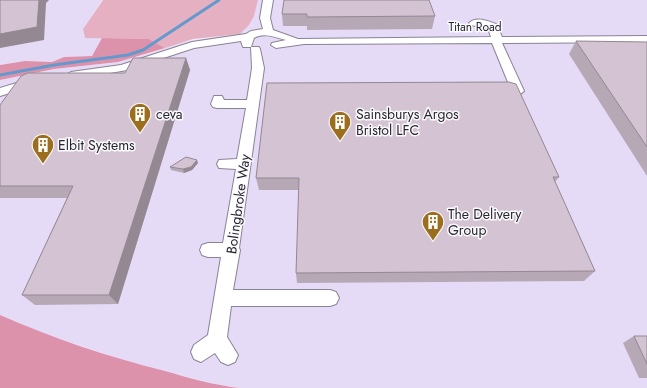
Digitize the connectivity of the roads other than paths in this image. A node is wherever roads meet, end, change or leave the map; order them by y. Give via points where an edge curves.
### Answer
1 (268, 0) edge
2 (265, 18) junction
3 (474, 23) dead end
4 (562, 29) dead end
5 (647, 39) edge
6 (273, 40) junction
7 (498, 40) junction
8 (569, 40) junction
9 (251, 42) junction
10 (258, 68) junction
11 (60, 78) edge
12 (44, 80) edge
13 (507, 91) edge
14 (0, 92) edge
15 (259, 95) junction
16 (218, 99) dead end
17 (224, 164) dead end
18 (244, 164) junction
19 (208, 250) dead end
20 (232, 250) junction
21 (224, 298) junction
22 (330, 298) dead end
23 (201, 352) dead end

1 - 2 street
2 - 6 street
2 - 9 street
3 - 7 street via 492,26
4 - 8 street
5 - 8 street, Titan Road
6 - 7 street, Titan Road via 372,45
6 - 9 street via 263,50
6 - 9 street via 258,32
6 - 10 street, Bolingbroke Way
7 - 8 street, Titan Road
7 - 13 street via 496,43 518,91
9 - 10 street, Bolingbroke Way
9 - 11 street via 192,45 123,68
10 - 15 street, Bolingbroke Way
12 - 14 street
15 - 16 street via 217,104
15 - 18 street, Bolingbroke Way
17 - 18 street
18 - 20 street, Bolingbroke Way
19 - 20 street
20 - 21 street, Bolingbroke Way
21 - 22 street
21 - 23 street, Bolingbroke Way via 223,348

